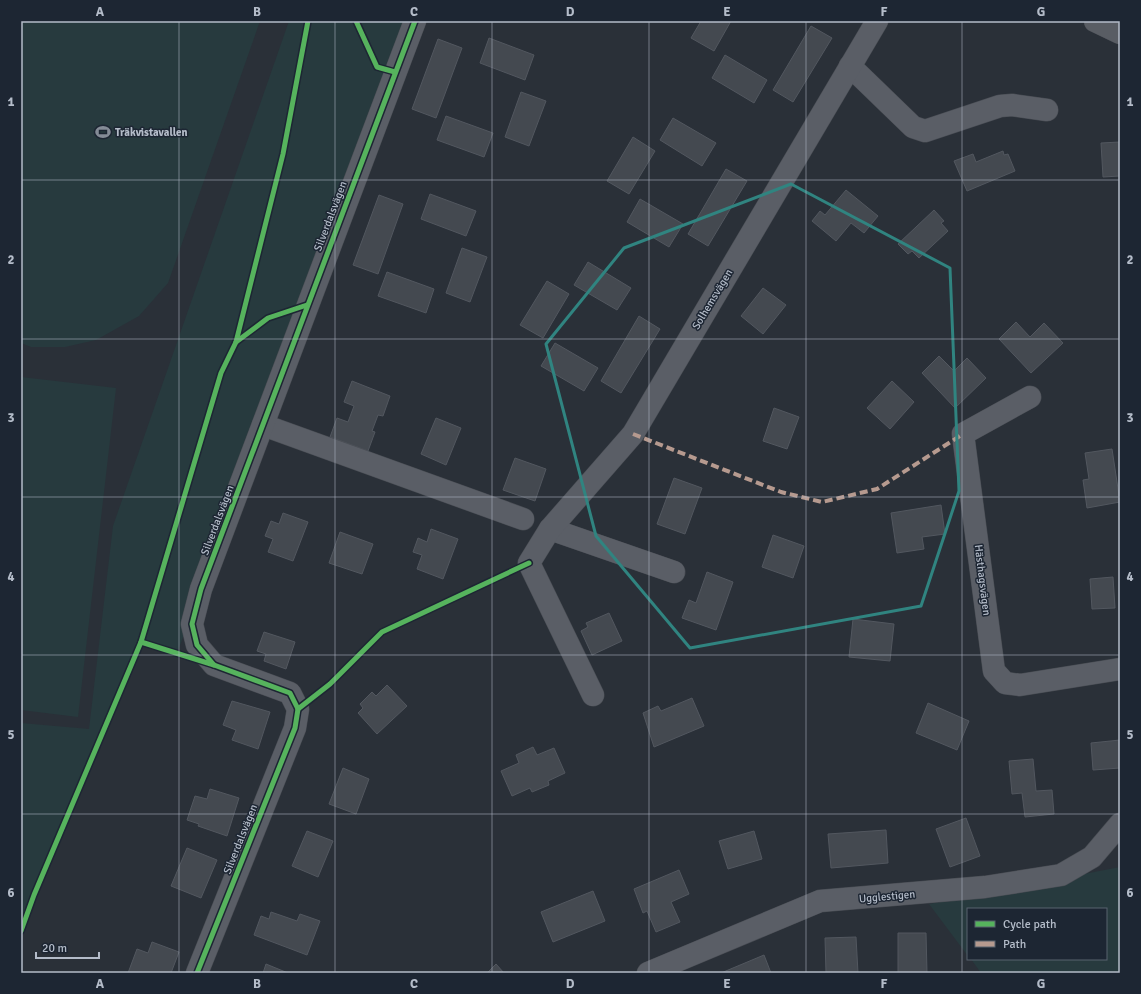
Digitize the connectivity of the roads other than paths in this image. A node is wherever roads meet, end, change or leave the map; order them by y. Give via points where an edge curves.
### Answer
1 (415, 21) edge
2 (876, 21) edge
3 (1094, 21) edge
4 (1120, 33) edge
5 (850, 66) junction
6 (1047, 110) dead end
7 (1030, 397) dead end
8 (263, 425) junction
9 (523, 519) dead end
10 (550, 529) junction
11 (674, 572) dead end
12 (1120, 669) edge
13 (594, 695) dead end
14 (1120, 824) edge
15 (196, 973) edge
16 (648, 973) edge

1 - 8 street, Silverdalsvägen
2 - 5 street, Solhemsvägen
3 - 4 main road
5 - 6 street via 913,127 925,131 1000,106 1012,105
5 - 10 street, Solhemsvägen via 632,434
7 - 12 street, Hästhagsvägen via 963,434 994,671 1005,683 1020,685
8 - 9 street
8 - 15 street, Silverdalsvägen via 201,589 192,624 197,645 214,665 290,693 298,709 295,728
10 - 11 street
10 - 13 street, Solhemsvägen via 529,563
14 - 16 street, Ugglestigen via 1092,857 1061,875 984,887 820,901

